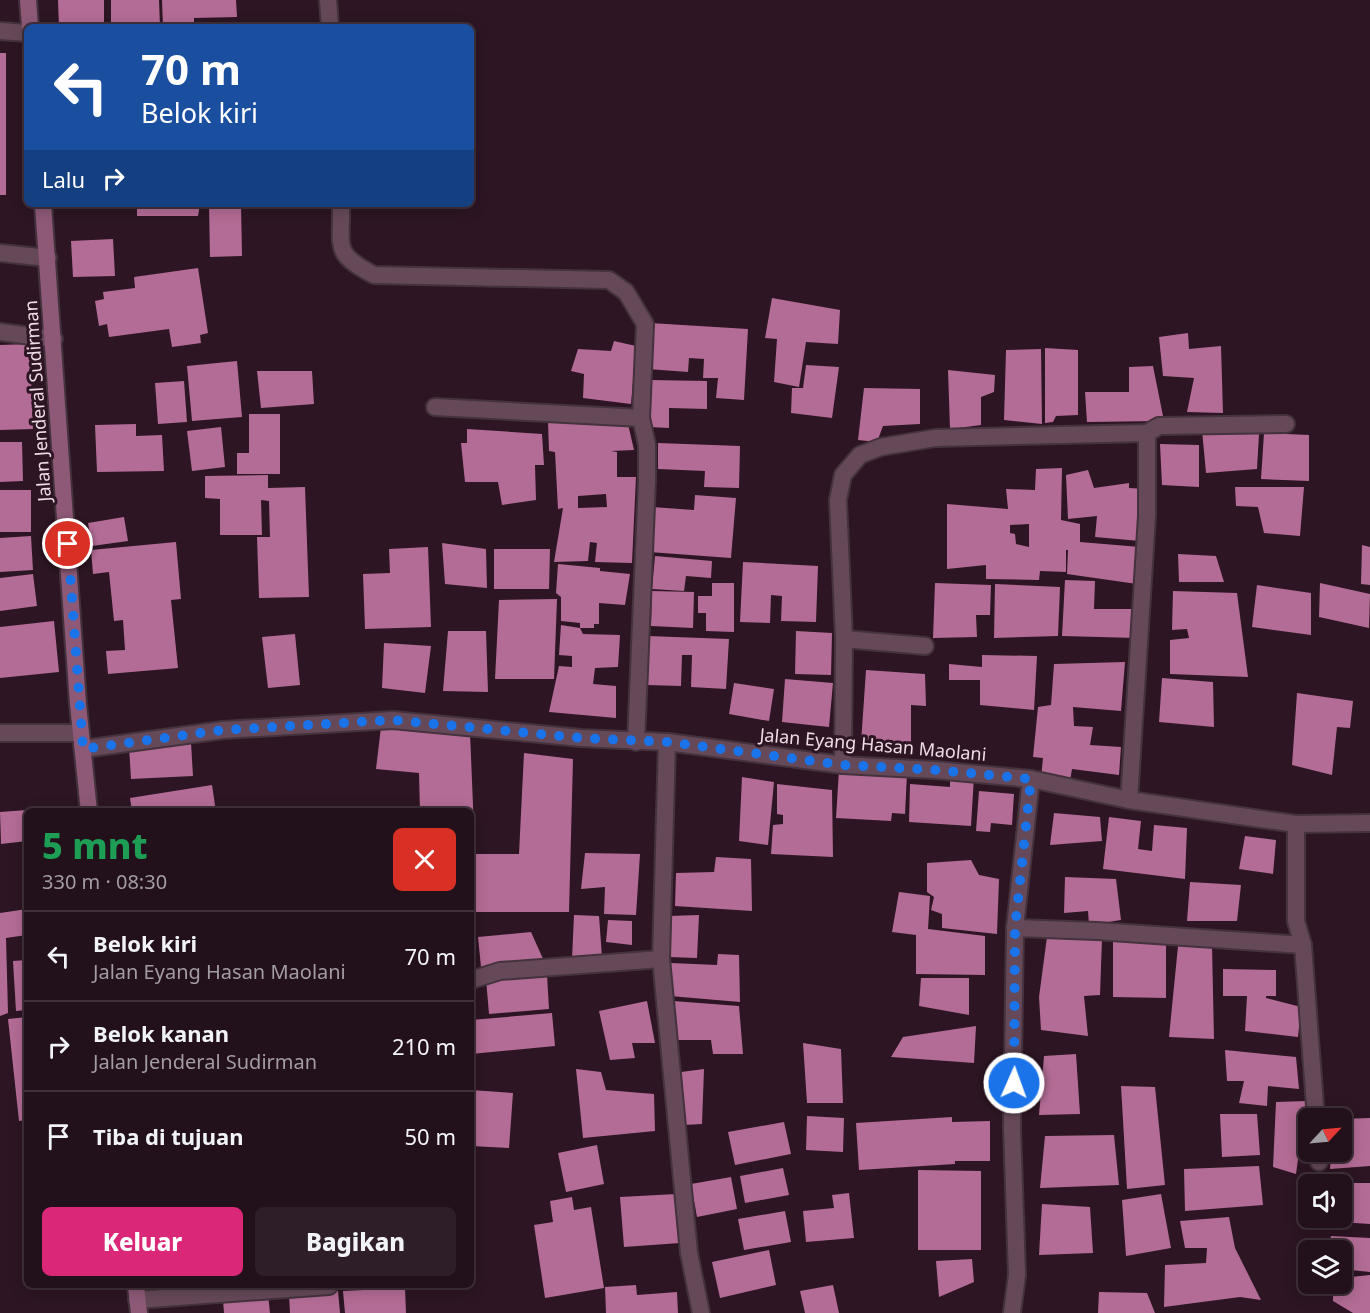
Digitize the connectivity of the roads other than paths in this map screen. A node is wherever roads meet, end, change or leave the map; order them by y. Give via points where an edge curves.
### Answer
1 (28, 0) edge
2 (328, 0) edge
3 (30, 24) edge
4 (330, 24) edge
5 (0, 31) edge
6 (24, 33) edge
7 (43, 207) edge
8 (341, 207) edge
9 (0, 253) edge
10 (48, 258) junction
11 (0, 332) edge
12 (54, 339) junction
13 (435, 407) dead end
14 (641, 418) junction
15 (1286, 424) dead end
16 (1147, 433) junction
17 (844, 639) junction
18 (925, 646) dead end
19 (0, 733) edge
20 (82, 741) junction
21 (636, 742) junction
22 (668, 742) junction
23 (843, 765) junction
24 (1031, 779) junction
25 (1129, 800) junction
26 (89, 808) edge
27 (1370, 823) edge
28 (1296, 824) junction
29 (1015, 928) junction
30 (1303, 945) junction
31 (661, 959) junction
32 (474, 979) edge
33 (1315, 1108) edge
34 (300, 1288) edge
35 (138, 1299) edge
36 (701, 1313) edge
37 (1012, 1313) edge

1 - 3 main road
2 - 4 street
5 - 6 street
7 - 10 main road, Jalan Jenderal Sudirman
8 - 14 street via 342,252 350,262 374,275 609,280 626,292 645,324
9 - 10 street
10 - 12 main road, Jalan Jenderal Sudirman
11 - 12 street
12 - 20 main road, Jalan Jenderal Sudirman
13 - 14 street
14 - 21 street via 647,446 647,481
15 - 16 street via 1159,426
16 - 17 street via 935,438 881,447 860,455 843,475 838,500
16 - 25 street via 1147,516
17 - 18 street
17 - 23 street
19 - 20 street, Jalan Eyang Hasan Maolani
20 - 21 street, Jalan Eyang Hasan Maolani via 393,720
20 - 26 main road, Jalan Jenderal Sudirman
21 - 22 street, Jalan Eyang Hasan Maolani
22 - 23 street, Jalan Eyang Hasan Maolani
22 - 31 street
23 - 24 street, Jalan Eyang Hasan Maolani
24 - 25 street, Jalan Eyang Hasan Maolani
24 - 29 street
25 - 28 street, Jalan Eyang Hasan Maolani
27 - 28 street, Jalan Eyang Hasan Maolani
28 - 30 street via 1296,921
29 - 30 street
29 - 37 street via 1012,1128 1017,1275
30 - 33 street
31 - 32 street via 500,971
31 - 36 street via 689,1254
34 - 35 street

